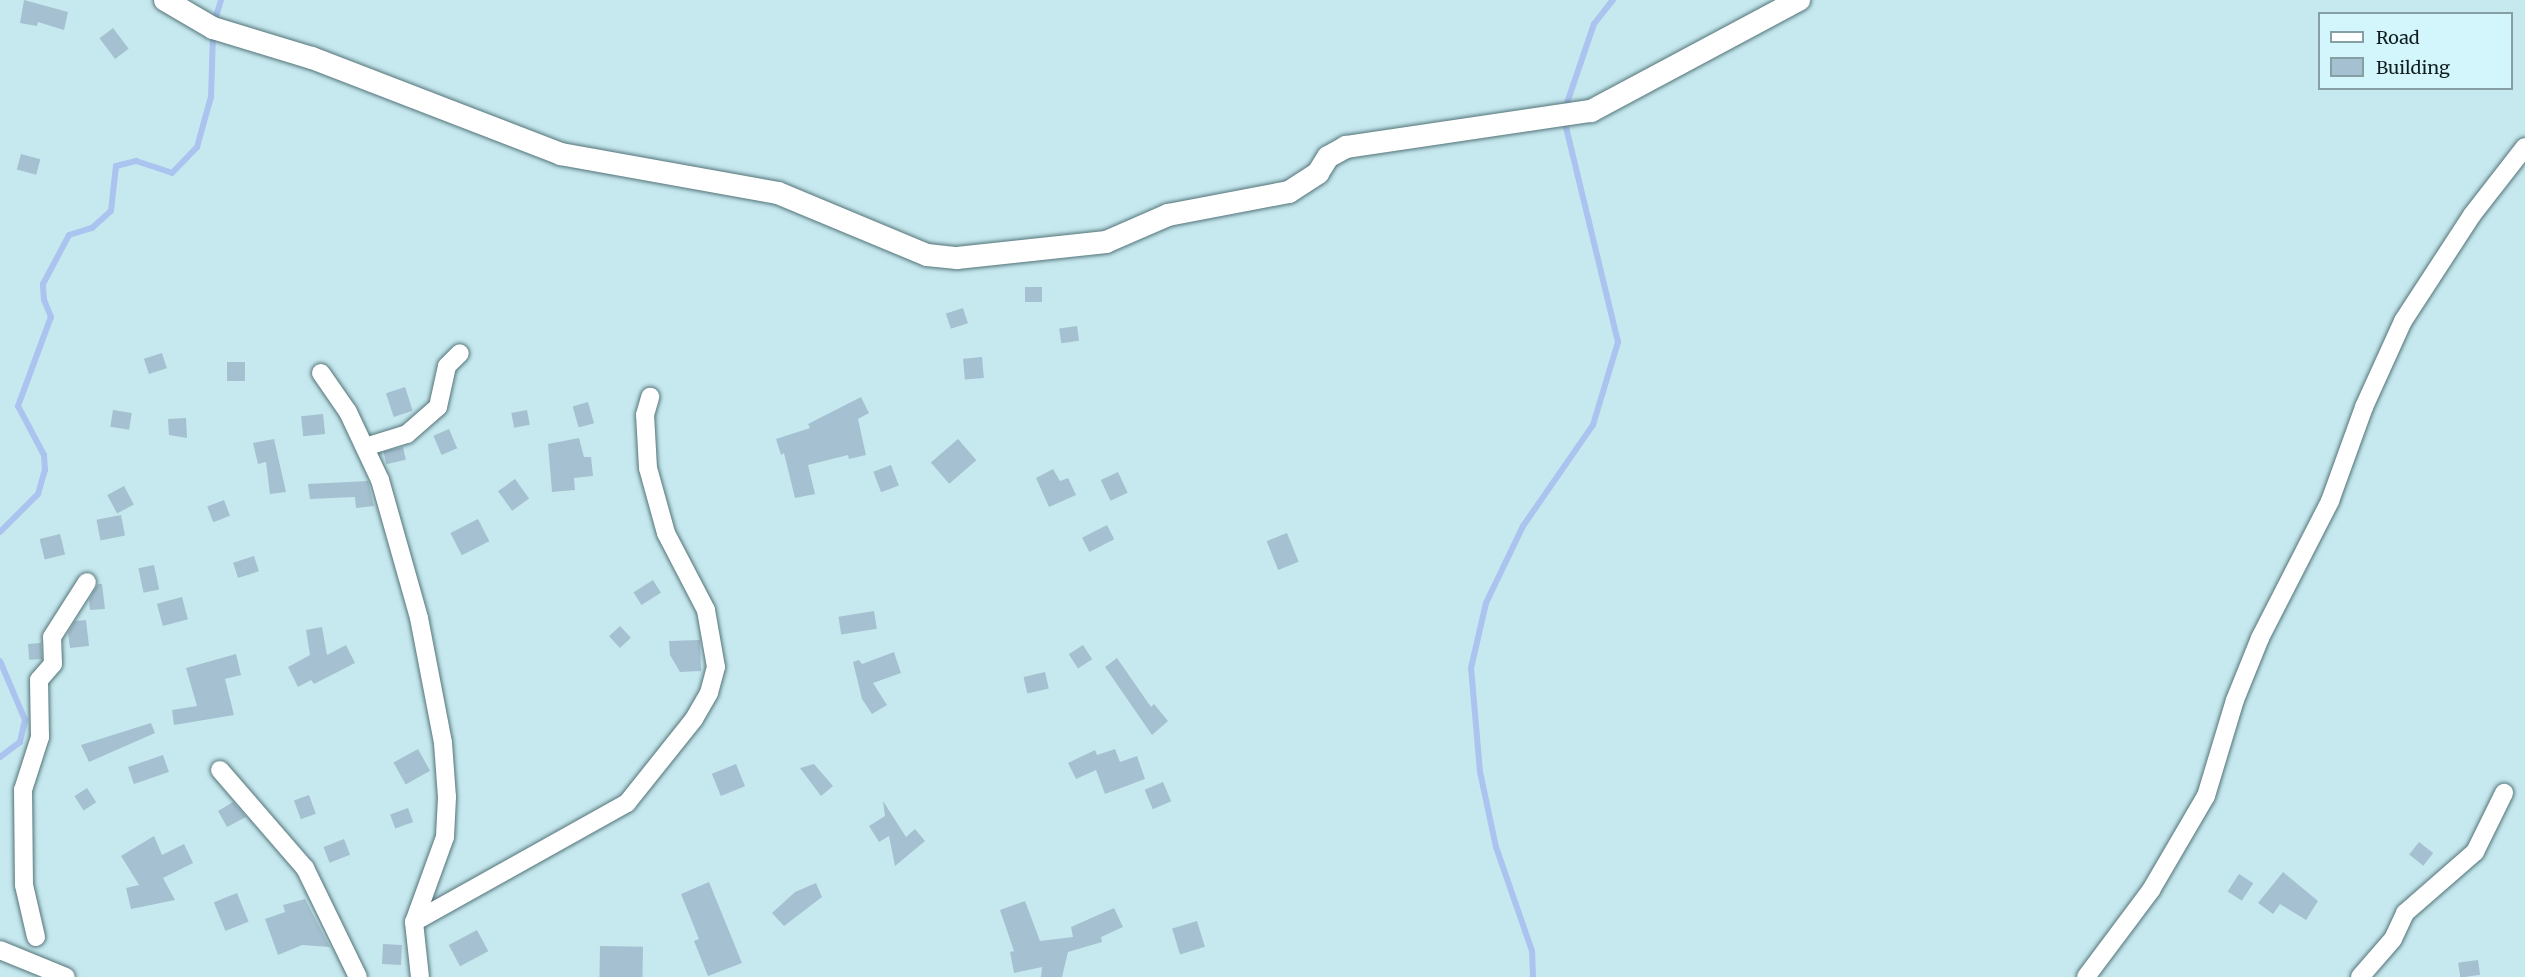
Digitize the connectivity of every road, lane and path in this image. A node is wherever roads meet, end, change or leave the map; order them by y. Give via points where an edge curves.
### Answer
1 (165, 0) edge
2 (1799, 0) edge
3 (2525, 147) edge
4 (460, 352) dead end
5 (321, 373) dead end
6 (650, 397) dead end
7 (364, 447) junction
8 (87, 582) dead end
9 (220, 770) dead end
10 (2504, 793) dead end
11 (414, 921) junction
12 (36, 937) dead end
13 (0, 950) edge
14 (66, 977) edge
15 (358, 977) edge
16 (420, 977) edge
17 (2086, 977) edge
18 (2360, 977) edge

1 - 2 street via 213,28 312,58 561,154 778,193 927,255 957,258 1106,242 1168,215 1289,192 1318,173 1328,157 1346,147 1591,111
3 - 17 street via 2472,215 2403,321 2364,407 2330,501 2260,638 2235,700 2206,796 2151,890
4 - 7 street via 447,366 438,407 407,434
5 - 7 street via 348,412
6 - 11 street via 645,415 648,468 666,533 706,610 716,667 709,693 694,719 627,803
7 - 11 street via 380,480 419,618 443,742 445,837
8 - 12 street via 52,637 53,664 39,680 40,737 22,790 24,885
9 - 15 street via 305,868
10 - 18 street via 2475,852 2405,914 2393,939
11 - 16 street
13 - 14 street

